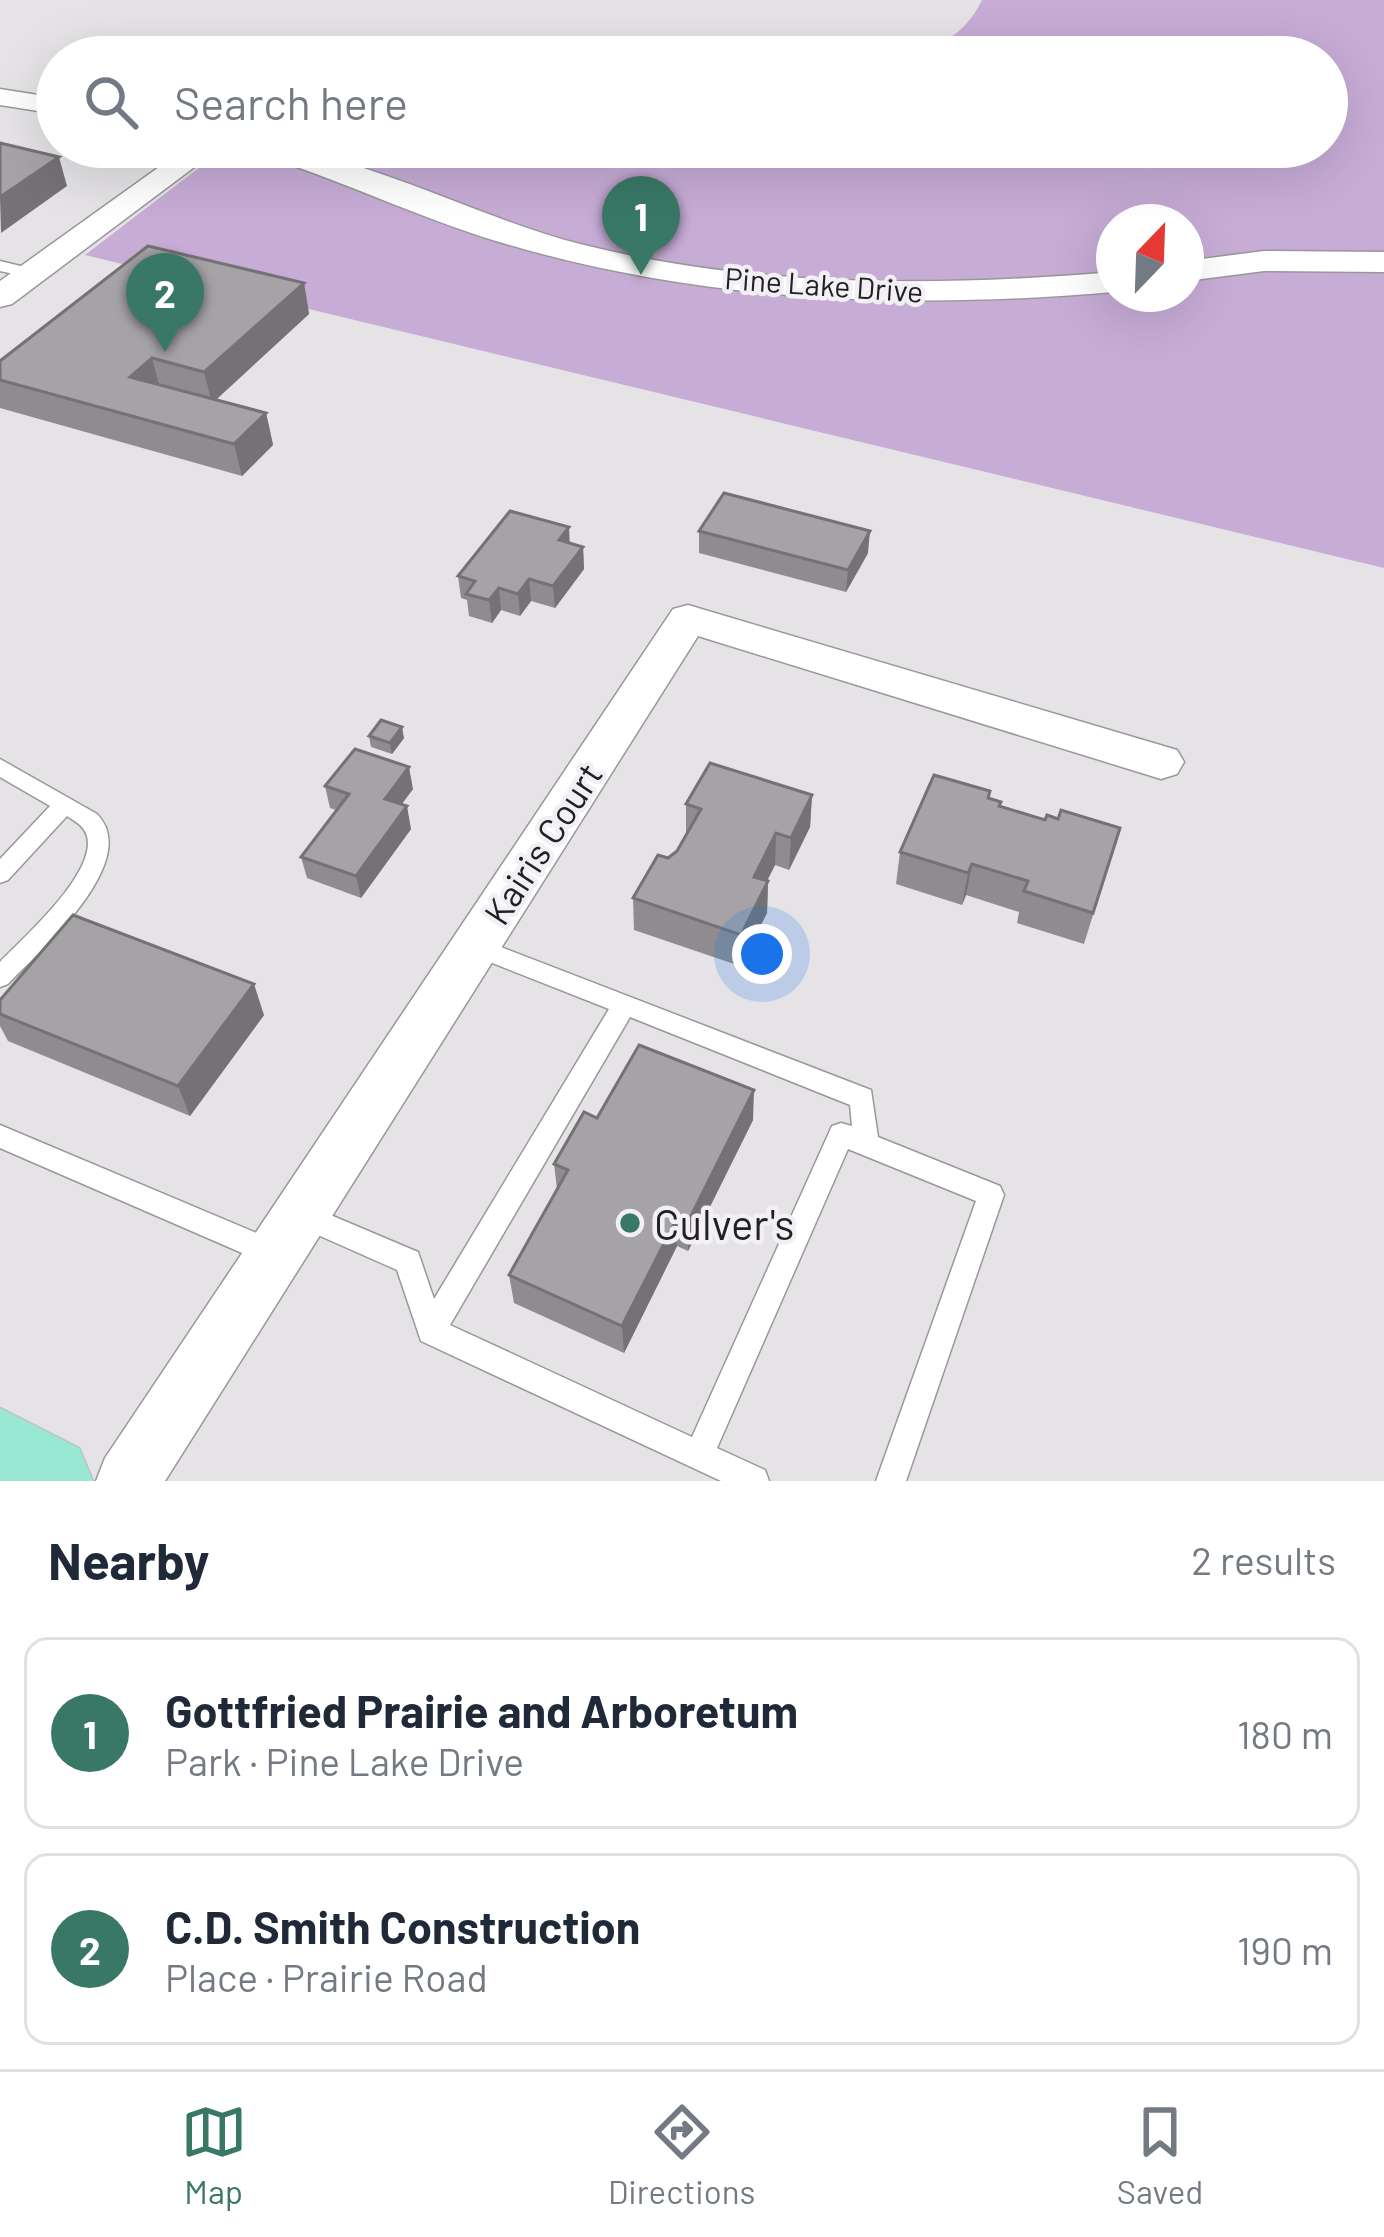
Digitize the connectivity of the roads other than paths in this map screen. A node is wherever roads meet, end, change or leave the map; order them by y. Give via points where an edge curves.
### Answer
1 (0, 97) edge
2 (36, 103) edge
3 (177, 168) edge
4 (324, 168) edge
5 (1384, 262) edge
6 (0, 266) edge
7 (1204, 269) edge
8 (32, 273) junction
9 (1096, 283) edge
10 (0, 297) edge
11 (1161, 762) dead end
12 (0, 767) edge
13 (65, 804) junction
14 (0, 874) edge
15 (475, 946) junction
16 (0, 977) edge
17 (625, 1004) junction
18 (0, 1136) edge
19 (866, 1144) junction
20 (288, 1234) junction
21 (431, 1331) junction
22 (699, 1455) junction
23 (0, 1456) edge
24 (46, 1481) edge
25 (128, 1481) edge
26 (754, 1481) edge
27 (891, 1481) edge

1 - 2 street
3 - 8 street
4 - 9 street, Pine Lake Drive via 507,234 670,270 901,292
5 - 7 street via 1298,259
6 - 8 lane
8 - 10 street
11 - 15 street, Kairis Court via 688,620
12 - 13 lane
13 - 14 lane
13 - 16 lane via 95,826 102,848 90,878
15 - 17 lane
15 - 20 street, Kairis Court
17 - 19 lane via 862,1098
17 - 21 lane
18 - 20 lane
19 - 22 lane via 841,1134
19 - 27 lane via 991,1195
20 - 21 lane via 407,1261
20 - 25 street, Kairis Court
21 - 22 lane
22 - 26 lane
23 - 24 main road

